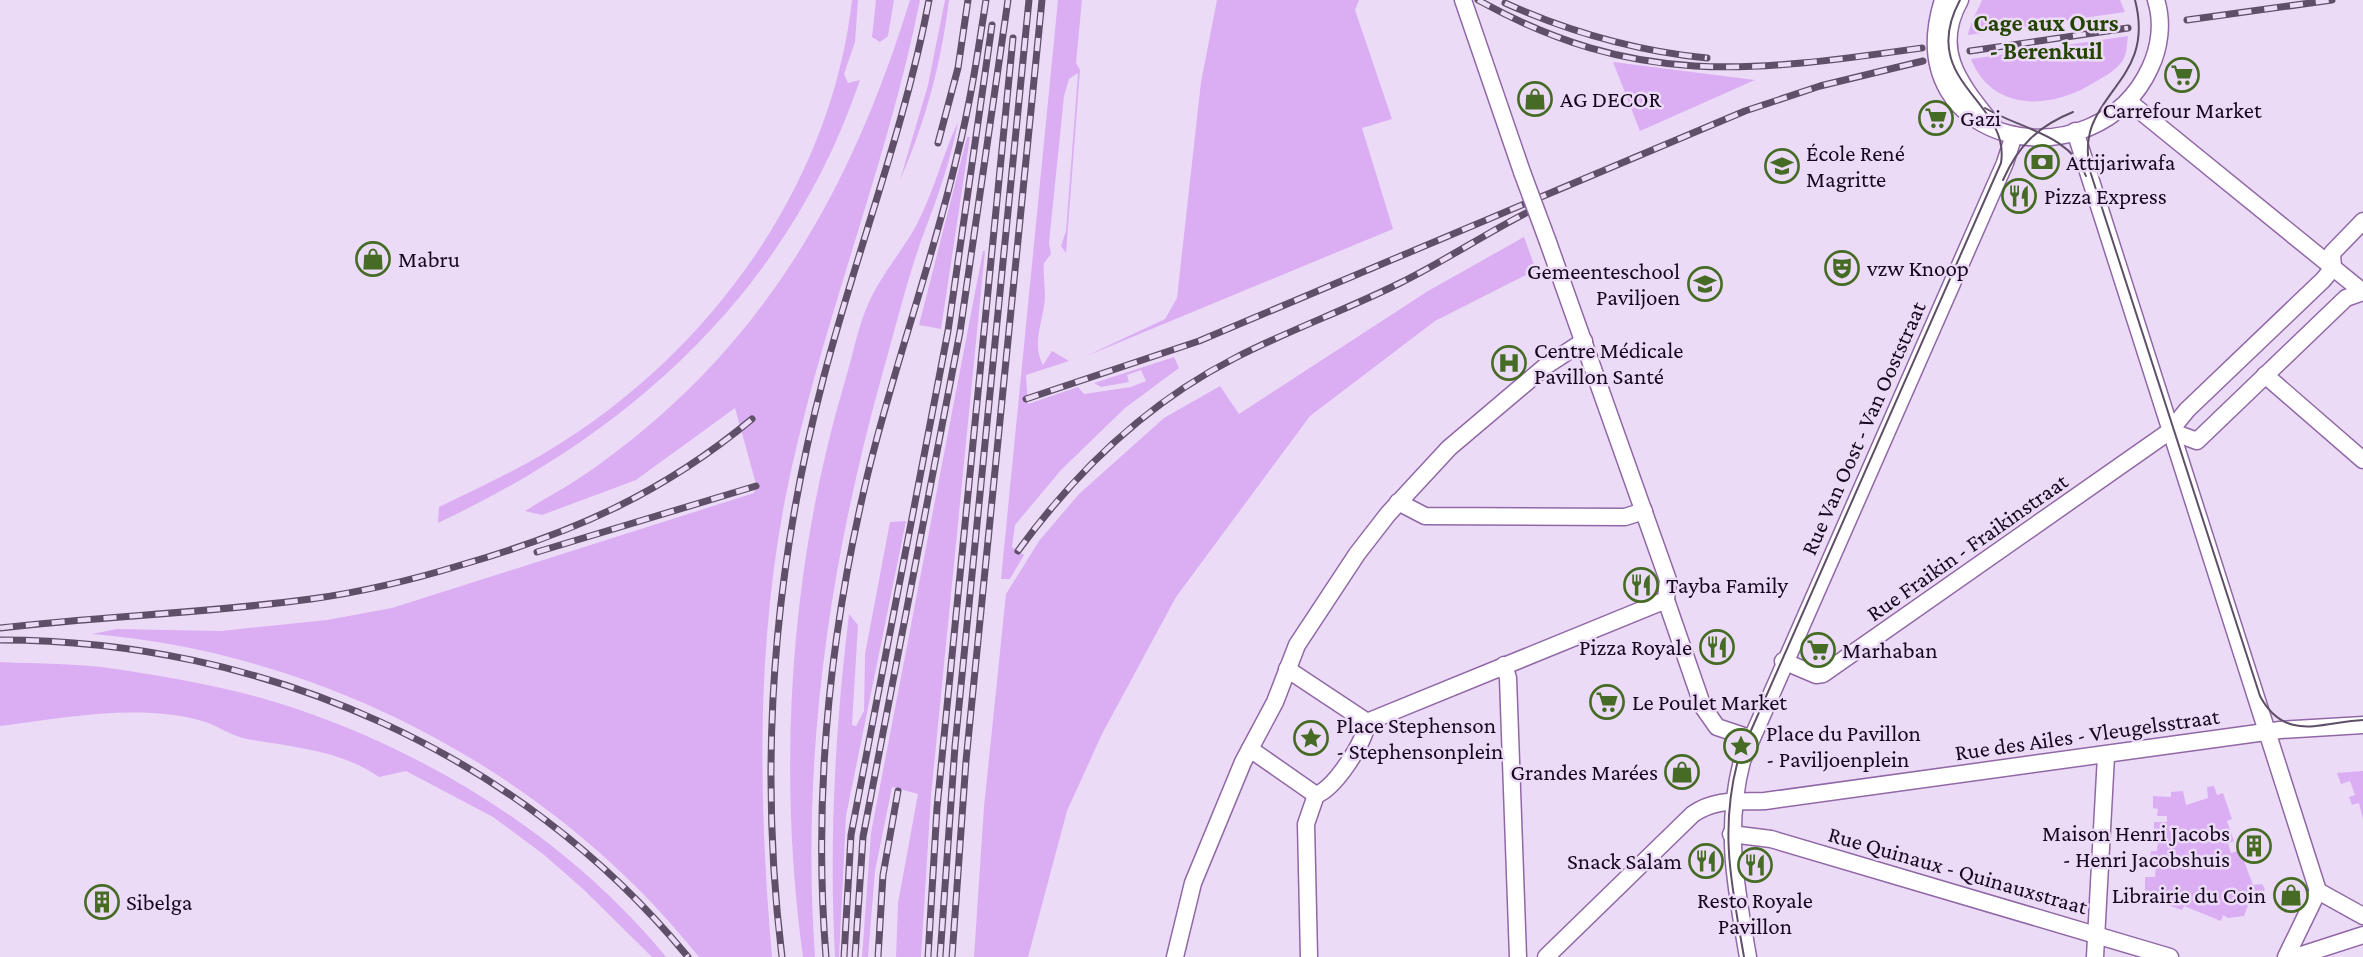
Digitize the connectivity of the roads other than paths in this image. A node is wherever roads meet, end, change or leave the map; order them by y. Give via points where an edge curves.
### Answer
1 (1463, 0) edge
2 (1942, 0) edge
3 (1960, 0) edge
4 (2156, 0) edge
5 (1970, 96) junction
6 (2128, 101) junction
7 (2075, 131) junction
8 (2006, 133) junction
9 (2045, 137) junction
10 (2363, 221) edge
11 (2333, 268) junction
12 (2363, 292) edge
13 (1584, 341) junction
14 (2265, 374) junction
15 (2171, 431) junction
16 (2363, 460) edge
17 (1398, 502) junction
18 (1644, 510) junction
19 (1666, 600) junction
20 (1783, 661) junction
21 (1504, 664) junction
22 (1287, 669) junction
23 (1367, 722) junction
24 (2363, 725) edge
25 (2269, 731) junction
26 (1750, 738) junction
27 (1250, 750) junction
28 (2106, 756) junction
29 (1316, 794) junction
30 (1734, 800) junction
31 (1731, 834) junction
32 (2318, 891) junction
33 (2363, 916) edge
34 (2096, 934) junction
35 (2363, 935) edge
36 (1175, 957) edge
37 (1309, 957) edge
38 (1518, 957) edge
39 (1546, 957) edge
40 (1748, 957) edge
41 (2095, 957) edge
42 (2170, 957) edge
43 (2287, 957) edge
44 (2295, 957) edge

1 - 13 street, bridge
2 - 8 street via 1936,48 1946,85 1974,120
3 - 5 street via 1949,31 1949,55
4 - 6 street via 2160,29 2153,61
5 - 8 street
5 - 9 street via 1993,115
6 - 7 street via 2103,120
6 - 11 street
7 - 9 street
7 - 15 street
8 - 9 street
8 - 20 street, Rue Van Oost - Van Ooststraat via 2005,163
10 - 11 street via 2332,253
11 - 12 street
11 - 15 street
12 - 14 street via 2346,298
13 - 17 street via 1495,406
13 - 18 street
14 - 15 street via 2197,440
14 - 16 street
15 - 20 street, Rue Fraikin - Fraikinstraat via 1823,674
15 - 25 street
17 - 18 street via 1425,516 1625,517
17 - 22 street via 1297,645
18 - 19 street via 1668,580
19 - 21 street
19 - 26 street via 1710,718 1717,727
20 - 26 street
21 - 23 street
21 - 38 street
22 - 23 street
22 - 27 street
23 - 29 street via 1366,734 1328,790
24 - 25 street, Rue des Ailes - Vleugelsstraat
25 - 28 street, Rue des Ailes - Vleugelsstraat
25 - 32 street
26 - 30 street
27 - 29 street
27 - 36 street via 1193,883
28 - 30 street, Rue des Ailes - Vleugelsstraat via 1765,801
28 - 34 street
29 - 37 street via 1306,824
30 - 31 street
30 - 39 street, Rue des Ailes - Vleugelsstraat via 1693,814
31 - 34 street, Rue Quinaux - Quinauxstraat via 1771,839
31 - 40 street
32 - 33 street
32 - 43 street
34 - 41 street
34 - 42 street, Rue Quinaux - Quinauxstraat
35 - 44 street

